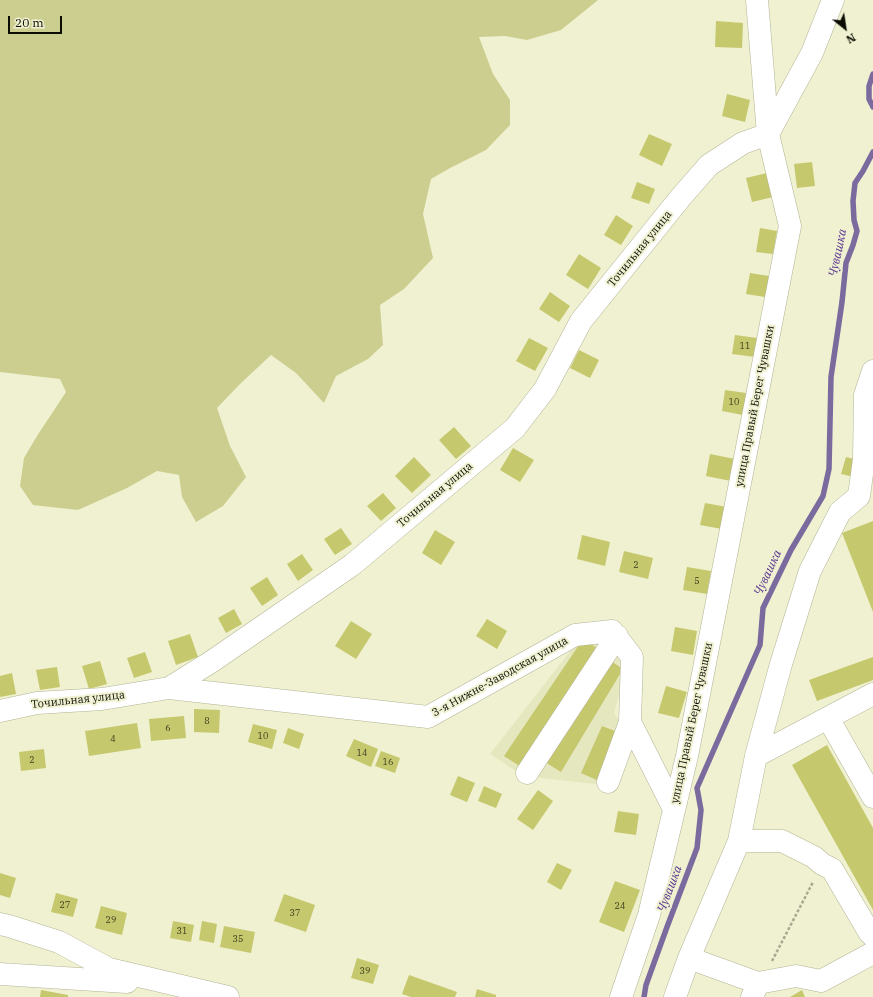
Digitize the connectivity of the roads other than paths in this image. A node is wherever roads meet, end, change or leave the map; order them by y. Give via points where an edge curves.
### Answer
1 (757, 0) edge
2 (833, 0) edge
3 (768, 134) junction
4 (873, 371) edge
5 (616, 636) junction
6 (169, 688) junction
7 (873, 694) edge
8 (0, 711) edge
9 (828, 718) junction
10 (630, 722) junction
11 (756, 756) junction
12 (527, 773) dead end
13 (608, 782) dead end
14 (873, 797) edge
15 (674, 809) junction
16 (739, 841) junction
17 (0, 924) edge
18 (873, 936) edge
19 (873, 952) edge
20 (689, 958) junction
21 (0, 974) edge
22 (179, 985) junction
23 (755, 990) edge
24 (228, 997) edge
25 (622, 997) edge
26 (676, 997) edge

1 - 3 street, улица Правый Берег Чувашки
2 - 3 street via 812,53
3 - 6 street, Точильная улица via 743,143 709,165 681,197 581,321 545,389 515,428 352,565
3 - 15 street, улица Правый Берег Чувашки via 790,226 690,741
4 - 11 street via 865,396 864,459 860,496 840,512 810,571
5 - 6 street, 3-я Нижне-Заводская улица via 612,631 575,635 428,717
5 - 10 street via 632,657
5 - 12 street
6 - 8 street, Точильная улица via 102,699 37,703
7 - 9 street
9 - 11 street
9 - 14 street
10 - 13 street
10 - 15 street
11 - 16 street
15 - 25 street, улица Правый Берег Чувашки via 649,915
16 - 18 street via 782,841 832,869
16 - 20 street
17 - 22 street via 59,942 109,969
19 - 23 street via 821,981 796,976
20 - 23 street
20 - 26 street
21 - 22 street
22 - 24 street

